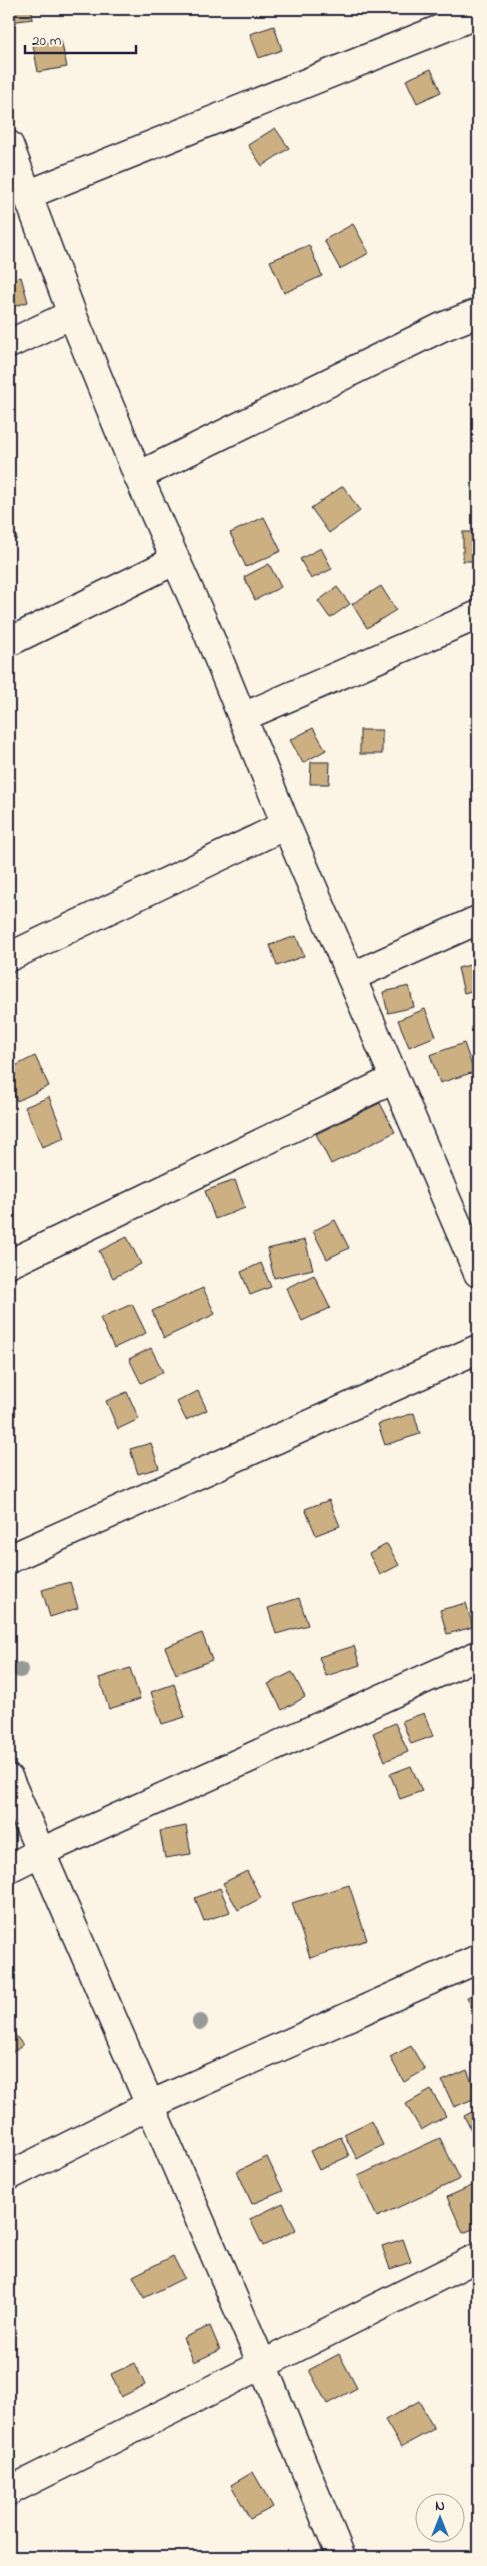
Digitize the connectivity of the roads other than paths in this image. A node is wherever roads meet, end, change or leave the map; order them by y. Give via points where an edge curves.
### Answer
1 (478, 14) edge
2 (9, 145) edge
3 (27, 195) junction
4 (478, 313) edge
5 (72, 314) junction
6 (9, 344) edge
7 (138, 476) junction
8 (174, 561) junction
9 (478, 615) edge
10 (9, 642) edge
11 (243, 717) junction
12 (286, 825) junction
13 (478, 920) edge
14 (9, 957) edge
15 (351, 977) junction
16 (394, 1079) junction
17 (470, 1230) edge
18 (9, 1264) edge
19 (478, 1273) edge
20 (478, 1349) edge
21 (9, 1559) edge
22 (478, 1656) edge
23 (9, 1779) edge
24 (40, 1852) junction
25 (9, 1868) edge
26 (478, 1959) edge
27 (150, 2105) junction
28 (9, 2176) edge
29 (478, 2257) edge
30 (262, 2364) junction
31 (9, 2491) edge
32 (341, 2557) edge

1 - 3 street
2 - 3 street
3 - 5 street
4 - 7 street
5 - 6 street
5 - 7 street
7 - 8 street
8 - 10 street
8 - 11 street
9 - 11 street
11 - 12 street
12 - 14 street
12 - 15 street
13 - 15 street
15 - 16 street
16 - 17 street
16 - 18 street
17 - 19 street
20 - 21 street
22 - 24 street
23 - 24 street
24 - 25 street
24 - 27 street
26 - 27 street
27 - 28 street
27 - 30 street
29 - 30 street
30 - 31 street
30 - 32 street

